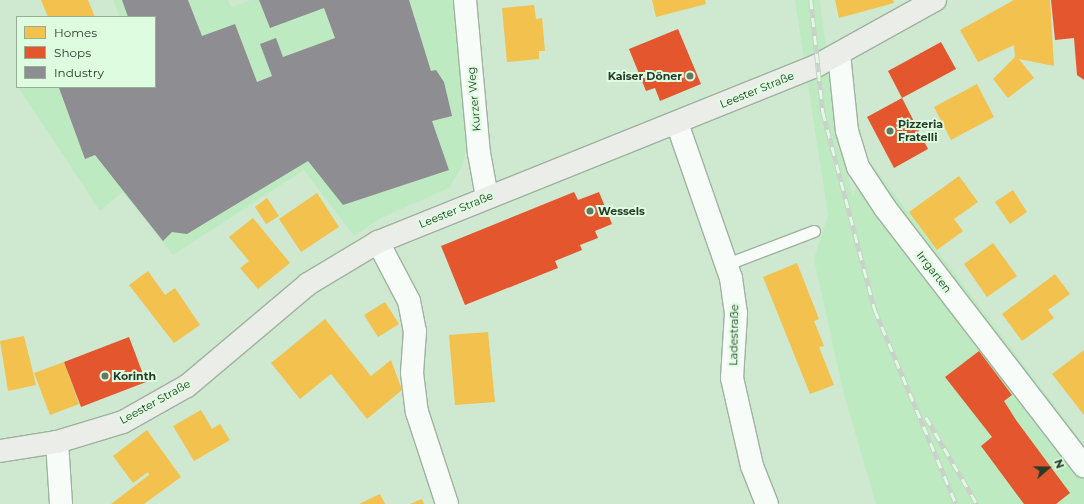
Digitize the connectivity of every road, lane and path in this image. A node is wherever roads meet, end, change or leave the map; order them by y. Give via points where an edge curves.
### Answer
1 (465, 0) edge
2 (927, 2) edge
3 (838, 54) junction
4 (677, 122) junction
5 (487, 197) junction
6 (814, 231) dead end
7 (378, 242) junction
8 (727, 264) junction
9 (57, 442) junction
10 (0, 451) edge
11 (1084, 466) edge
12 (62, 504) edge
13 (446, 504) edge
14 (767, 504) edge

1 - 5 street, Kurzer Weg via 479,153
2 - 3 street, Leester Straße
3 - 4 street, Leester Straße
3 - 11 street, Irrgarten via 847,131 858,167 885,208
4 - 5 street, Leester Straße
4 - 8 street, Ladestraße
5 - 7 street, Leester Straße
6 - 8 lane
7 - 9 street, Leester Straße via 308,284 187,386 123,422
7 - 13 street via 409,301 416,331 412,373 417,412
8 - 14 street, Ladestraße via 736,313 732,378 752,466
9 - 10 street, Leester Straße
9 - 12 street

